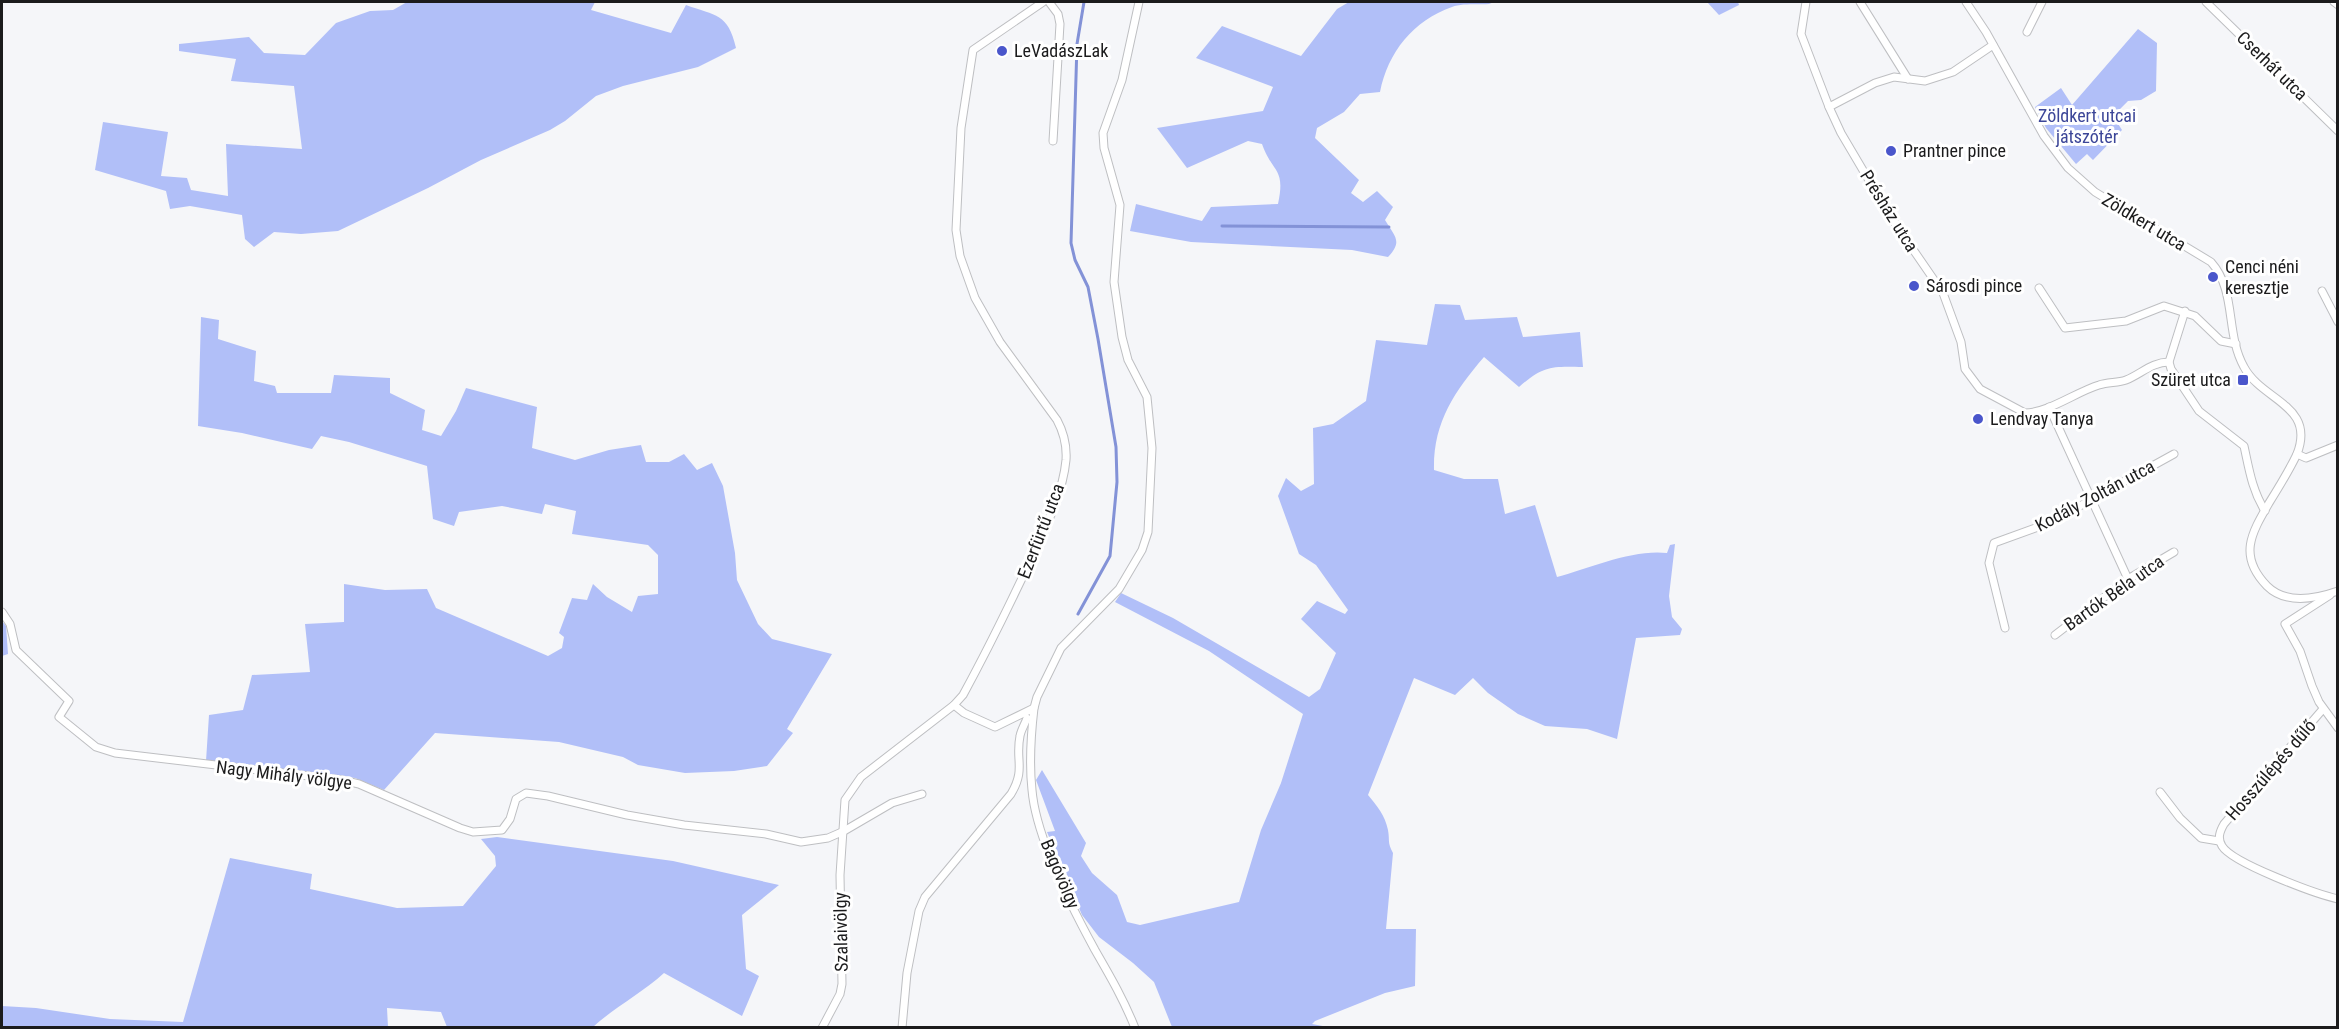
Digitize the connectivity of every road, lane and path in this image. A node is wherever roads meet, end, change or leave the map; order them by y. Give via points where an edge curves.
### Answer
1 (1043, 2) edge
2 (1049, 2) edge
3 (1139, 2) edge
4 (1806, 2) edge
5 (1860, 2) edge
6 (1966, 2) edge
7 (2042, 2) edge
8 (2206, 2) edge
9 (2334, 2) edge
10 (2337, 5) edge
11 (2026, 32) dead end
12 (1993, 45) junction
13 (1908, 79) junction
14 (1829, 106) junction
15 (2337, 130) edge
16 (1053, 141) dead end
17 (2039, 288) dead end
18 (2322, 291) dead end
19 (2185, 311) junction
20 (2337, 322) edge
21 (2236, 344) junction
22 (2169, 362) junction
23 (2049, 407) junction
24 (2337, 445) edge
25 (2174, 454) dead end
26 (2297, 454) junction
27 (2091, 501) junction
28 (2265, 511) junction
29 (2174, 552) dead end
30 (2128, 579) junction
31 (2335, 592) edge
32 (2, 612) edge
33 (2005, 628) dead end
34 (2055, 635) dead end
35 (954, 705) junction
36 (1034, 708) junction
37 (2324, 709) junction
38 (1028, 718) dead end
39 (2337, 728) edge
40 (2160, 792) dead end
41 (922, 794) dead end
42 (844, 831) junction
43 (2219, 841) junction
44 (2337, 899) edge
45 (822, 1028) edge
46 (903, 1028) edge
47 (1135, 1028) edge

1 - 35 street, Ezerfürtű utca via 973,50 961,128 957,230 960,256 975,298 1000,342 1063,432 1066,460 1046,527 1015,596
2 - 16 street via 1060,24
3 - 36 street, Bagóvölgy via 1122,80 1103,133 1120,205 1114,282 1122,337 1128,360 1147,397 1152,448 1148,532 1119,589 1061,648
4 - 14 street, Présház utca via 1801,34
5 - 13 street
6 - 12 street, Zöldkert utca
7 - 11 street
8 - 15 street, Cserhát utca
9 - 10 street
12 - 13 street via 1953,72 1925,81
12 - 21 street, Zöldkert utca via 2044,136 2068,168 2095,192 2204,258 2220,272
13 - 14 street via 1894,77 1875,83
14 - 23 street, Présház utca via 1890,216 1943,293 1961,342 1965,369 1980,389 2025,413
17 - 19 street via 2065,328 2126,321 2164,306
18 - 20 street
19 - 21 street via 2221,341
19 - 22 street
21 - 26 street, Zöldkert utca via 2245,369 2257,384 2292,411 2302,430
22 - 23 street, Présház utca via 2161,362 2124,381 2076,393
22 - 28 street via 2199,411 2244,446 2250,479
23 - 27 street
24 - 26 street via 2306,458
25 - 27 street, Kodály Zoltán utca
26 - 28 street
27 - 30 street
27 - 33 street, Kodály Zoltán utca via 2049,523 1994,543 1989,563
28 - 31 street via 2254,529 2249,549 2251,564 2262,581 2273,592 2289,598
29 - 30 street, Bartók Béla utca
30 - 34 street, Bartók Béla utca
31 - 37 street, Hosszúlépés dűlő via 2285,624
32 - 42 street, Nagy Mihály völgye via 10,624 16,650 69,701 59,717 104,750 342,780 474,832 502,830 516,799 526,793 639,817 801,842
35 - 36 street via 995,727
35 - 42 street, Ezerfürtű utca via 861,777 845,800
36 - 47 street, Bagóvölgy via 1032,791 1041,829 1066,894 1126,1003
37 - 39 street, Hosszúlépés dűlő
37 - 43 street, Hosszúlépés dűlő via 2224,824
38 - 46 street via 1020,734 1018,782 925,897 919,911 907,973
40 - 43 street via 2201,838
41 - 42 street via 892,803
42 - 45 street, Szalaivölgy via 840,875 842,984
43 - 44 street, Hosszúlépés dűlő via 2234,857

